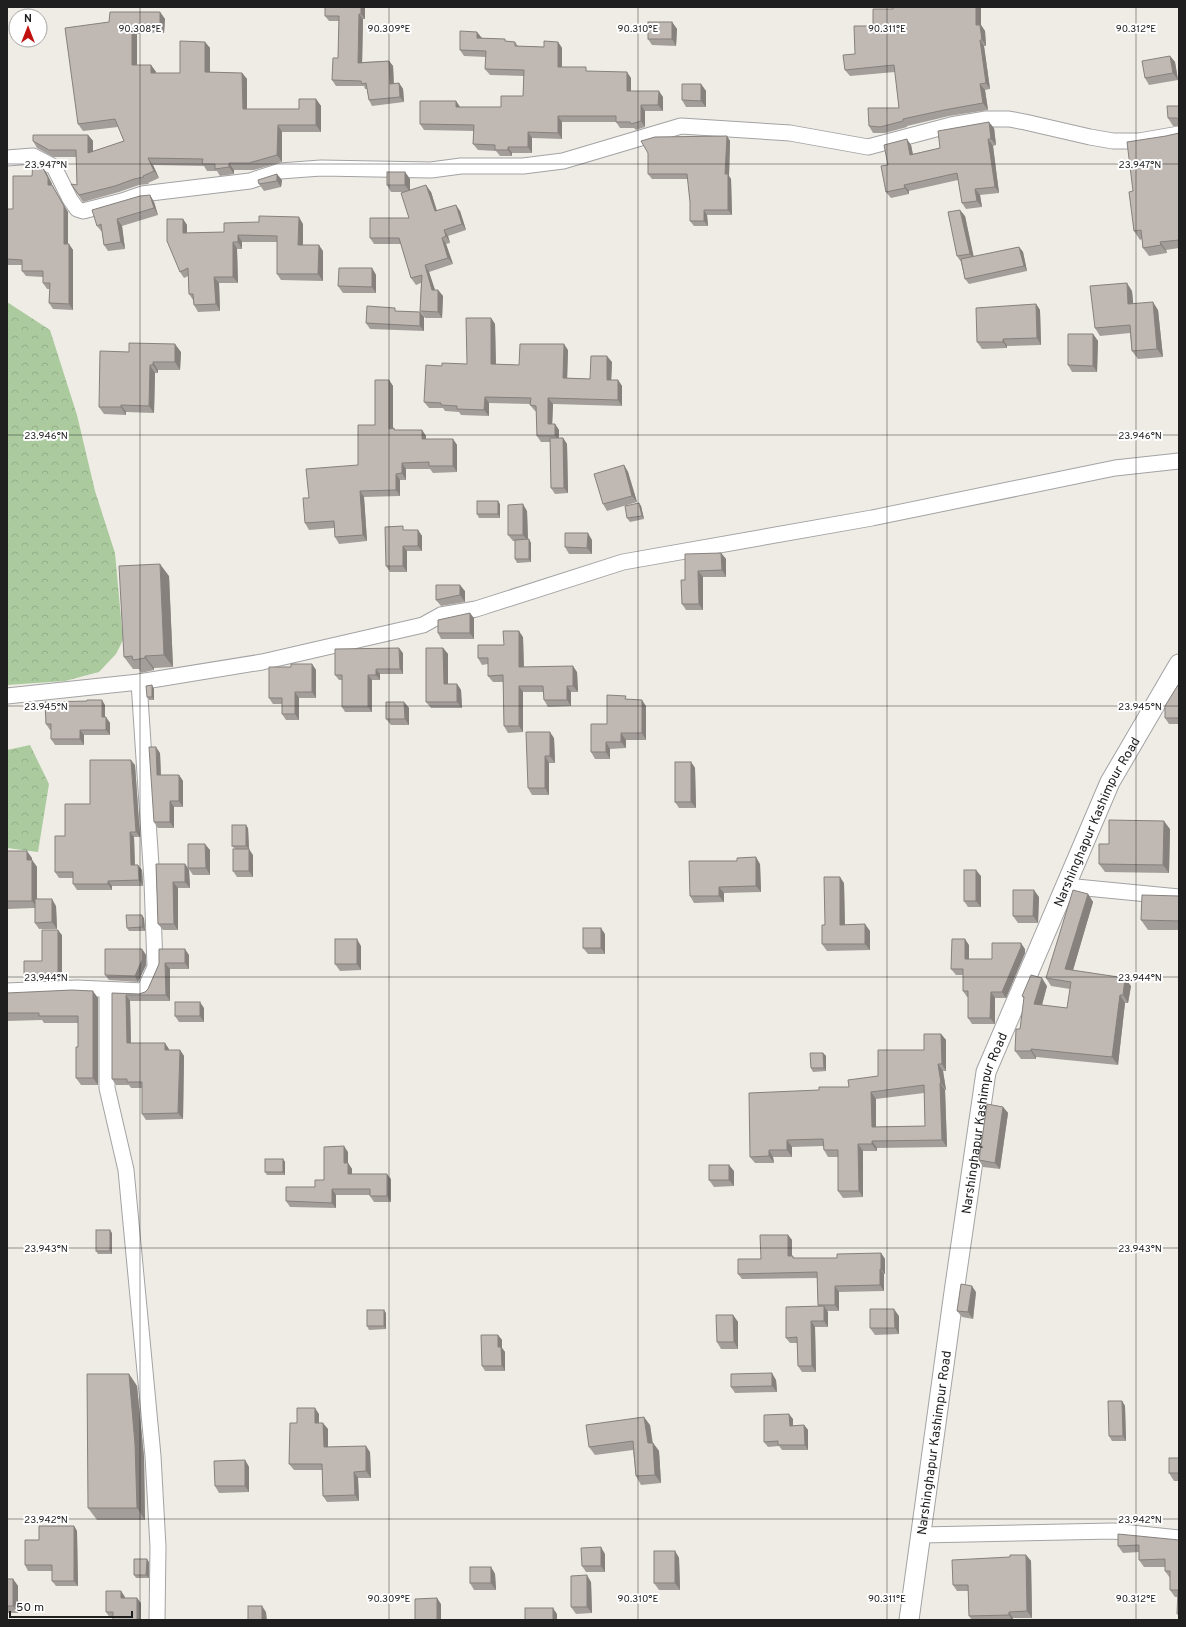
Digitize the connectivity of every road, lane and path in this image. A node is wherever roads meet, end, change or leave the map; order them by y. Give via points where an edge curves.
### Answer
1 (1179, 134) edge
2 (7, 158) edge
3 (1179, 461) edge
4 (1179, 664) edge
5 (139, 682) junction
6 (7, 696) edge
7 (1066, 886) junction
8 (1179, 897) edge
9 (107, 990) junction
10 (7, 991) edge
11 (921, 1535) junction
12 (1179, 1538) edge
13 (157, 1620) edge
14 (909, 1620) edge

1 - 2 street via 1139,141 1113,141 1025,122 986,119 951,125 868,147 790,133 681,126 563,161 523,166 461,166 431,170 321,168 280,171 250,181 142,194 83,211 73,204 54,167 33,156
3 - 5 street via 1115,468 872,518 623,562 476,609 441,615 422,625 262,662
4 - 7 street, Narshinghapur Kashimpur Road via 1110,782
5 - 6 street
5 - 9 street via 155,967 144,991
7 - 8 street
7 - 11 street, Narshinghapur Kashimpur Road via 986,1072
9 - 10 street via 76,988
9 - 13 street via 107,1088 126,1170 153,1456 158,1547
11 - 12 street via 1113,1531
11 - 14 street, Narshinghapur Kashimpur Road

